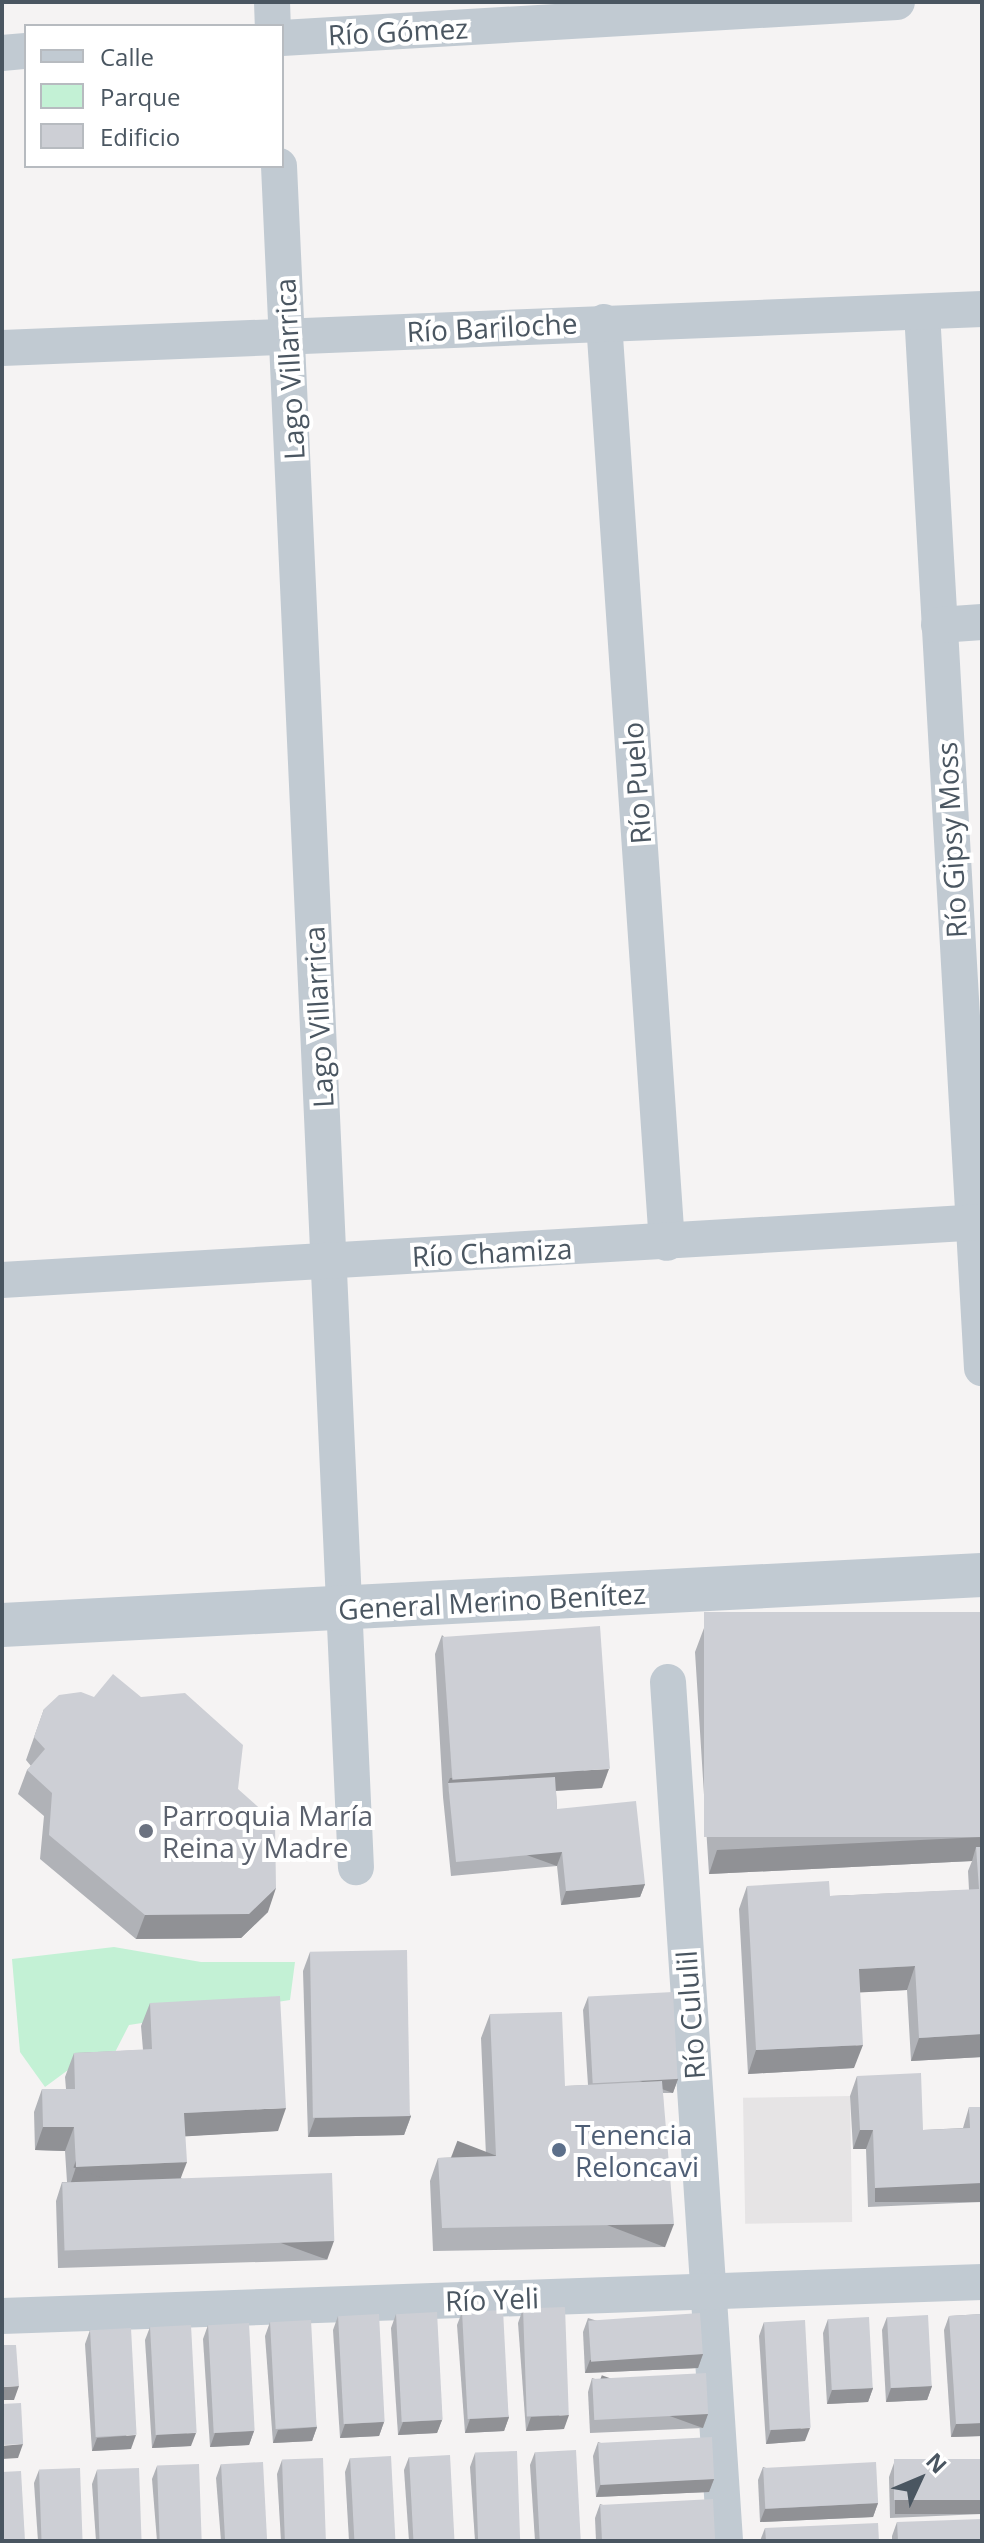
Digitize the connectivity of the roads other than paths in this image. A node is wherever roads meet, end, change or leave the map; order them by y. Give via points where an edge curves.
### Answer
1 (272, 2) edge
2 (897, 2) edge
3 (273, 24) edge
4 (284, 38) edge
5 (24, 51) edge
6 (2, 53) edge
7 (279, 168) edge
8 (982, 309) edge
9 (922, 312) junction
10 (604, 322) junction
11 (287, 336) junction
12 (2, 348) edge
13 (982, 622) edge
14 (939, 625) junction
15 (969, 943) edge
16 (977, 1223) edge
17 (667, 1243) junction
18 (329, 1261) junction
19 (2, 1280) edge
20 (982, 1368) edge
21 (982, 1575) edge
22 (344, 1609) junction
23 (2, 1625) edge
24 (668, 1682) dead end
25 (356, 1867) dead end
26 (982, 2282) edge
27 (708, 2291) junction
28 (2, 2316) edge
29 (725, 2541) edge

1 - 3 street
2 - 4 street, Río Gómez
5 - 6 street
7 - 11 street, Lago Villarrica
8 - 9 street, Río Bariloche
9 - 10 street, Río Bariloche
9 - 14 street, Río Gipsy Moss
10 - 11 street, Río Bariloche
10 - 17 street, Río Puelo
11 - 12 street, Río Bariloche
11 - 18 street, Lago Villarrica
13 - 14 street
14 - 15 street, Río Gipsy Moss
15 - 16 street, Río Gipsy Moss
16 - 17 street, Río Chamiza
16 - 20 street, Río Gipsy Moss
17 - 18 street, Río Chamiza
18 - 19 street, Río Chamiza
18 - 22 street, Lago Villarrica
21 - 22 street, General Merino Benítez
22 - 23 street, General Merino Benítez
22 - 25 street, Lago Villarrica
24 - 27 street, Río Cululil
26 - 27 street, Río Yeli
27 - 28 street, Río Yeli
27 - 29 street, Río Cululil

